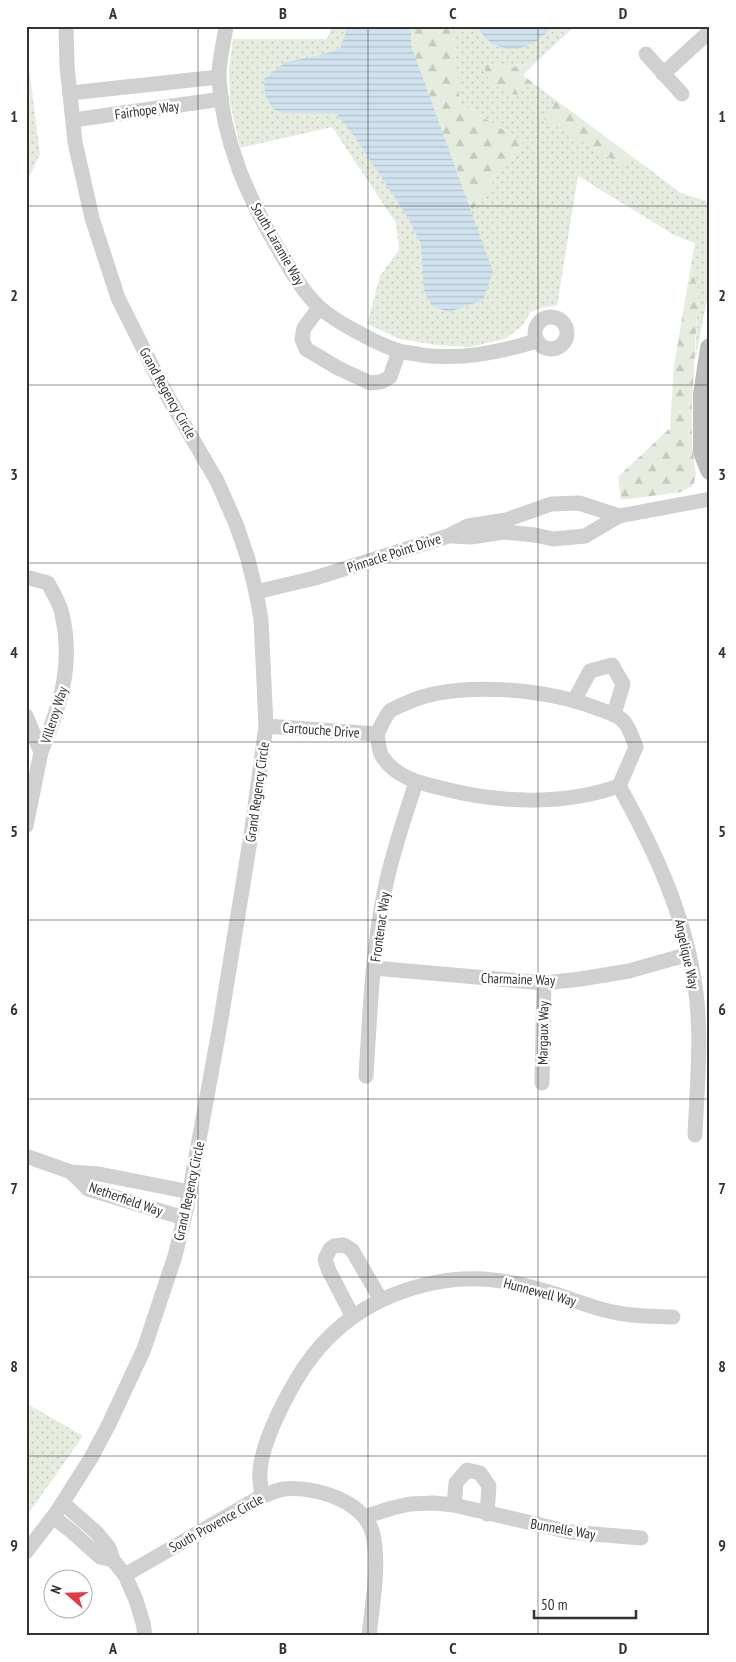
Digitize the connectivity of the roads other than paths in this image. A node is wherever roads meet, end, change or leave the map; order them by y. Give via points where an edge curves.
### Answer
1 (66, 26) edge
2 (226, 26) edge
3 (710, 31) edge
4 (646, 54) dead end
5 (664, 74) junction
6 (219, 77) junction
7 (70, 93) junction
8 (682, 94) dead end
9 (222, 99) junction
10 (73, 120) junction
11 (319, 308) junction
12 (536, 341) dead end
13 (710, 348) edge
14 (399, 351) junction
15 (710, 470) edge
16 (710, 499) edge
17 (531, 512) junction
18 (619, 516) junction
19 (535, 535) junction
20 (448, 536) junction
21 (26, 577) edge
22 (256, 592) junction
23 (574, 701) junction
24 (614, 714) junction
25 (26, 716) edge
26 (266, 726) junction
27 (377, 734) junction
28 (41, 752) junction
29 (416, 782) junction
30 (618, 786) junction
31 (26, 826) edge
32 (689, 954) junction
33 (374, 968) junction
34 (544, 983) junction
35 (366, 1076) dead end
36 (542, 1083) dead end
37 (695, 1136) dead end
38 (26, 1156) edge
39 (71, 1172) junction
40 (190, 1192) junction
41 (184, 1218) junction
42 (381, 1300) junction
43 (353, 1317) junction
44 (674, 1317) dead end
45 (262, 1496) junction
46 (63, 1503) junction
47 (454, 1506) junction
48 (487, 1514) junction
49 (53, 1517) junction
50 (364, 1517) junction
51 (641, 1538) dead end
52 (26, 1552) edge
53 (112, 1560) junction
54 (125, 1575) junction
55 (144, 1636) edge
56 (369, 1636) edge

1 - 7 street, Grand Regency Circle
2 - 6 street, South Laramie Way
3 - 5 street
4 - 5 street
5 - 8 street
6 - 7 street, Fairhope Way
6 - 9 street, South Laramie Way
7 - 10 street, Grand Regency Circle
9 - 10 street, Fairhope Way
9 - 11 street, South Laramie Way via 227,132 239,172 262,222 294,276
10 - 22 street, Grand Regency Circle via 92,218 118,298 164,390 218,481 248,559
11 - 14 street, South Laramie Way via 356,332
11 - 14 street via 304,328 302,339 306,349 338,368 370,383 381,382 390,377
12 - 14 street, South Laramie Way via 476,356 437,357
13 - 15 street via 703,395 703,452
16 - 18 street, Pinnacle Point Drive
17 - 18 street, Pinnacle Point Drive via 551,504 580,503
17 - 19 street
17 - 20 street, Pinnacle Point Drive via 468,526
18 - 19 street, Pinnacle Point Drive via 586,536 553,539
19 - 20 street, Pinnacle Point Drive via 504,532 471,537
20 - 22 street, Pinnacle Point Drive via 315,578
21 - 28 street, Villeroy Way via 48,583 62,613 66,649 67,668 62,697
22 - 26 street, Grand Regency Circle via 261,619
23 - 24 street
23 - 24 street via 590,671 612,665 623,684
23 - 27 street via 539,693 488,690 436,694 390,711
24 - 30 street via 626,723 636,747
25 - 28 street, Villeroy Way
26 - 27 street, Cartouche Drive
26 - 40 street, Grand Regency Circle via 252,834
27 - 29 street via 381,755 396,771
28 - 31 street, Villeroy Way
29 - 30 street via 470,796 510,800 560,798
29 - 33 street, Frontenac Way via 385,887
30 - 32 street, Angelique Way via 669,888
32 - 34 street, Charmaine Way via 629,971
32 - 37 street, Angelique Way via 695,981 699,1044
33 - 34 street, Charmaine Way
33 - 35 street, Frontenac Way
34 - 36 street, Margaux Way
38 - 39 street, Netherfield Way
39 - 40 street, Netherfield Way via 99,1174
39 - 41 street, Netherfield Way via 88,1189
40 - 41 street, Grand Regency Circle
41 - 46 street, Grand Regency Circle via 144,1349 109,1424
42 - 43 street, Hunnewell Way
42 - 43 street via 352,1250 344,1245 334,1246 327,1254 325,1264
42 - 44 street, Hunnewell Way via 438,1281 475,1278 526,1285 612,1312
43 - 45 street, Hunnewell Way via 322,1346 295,1382 263,1455 260,1470
45 - 50 street, South Provence Circle via 283,1489 318,1491 351,1506
45 - 54 street, South Provence Circle
46 - 49 street, Grand Regency Circle
46 - 53 street via 97,1533 109,1548
47 - 48 street, Bunnelle Way
47 - 48 street via 456,1483 467,1470 480,1473 489,1486
47 - 50 street, Bunnelle Way via 410,1504
48 - 51 street, Bunnelle Way via 570,1532
49 - 52 street, Grand Regency Circle
49 - 53 street via 100,1557
50 - 56 street via 373,1533 375,1551
53 - 54 street
54 - 55 street via 136,1600

